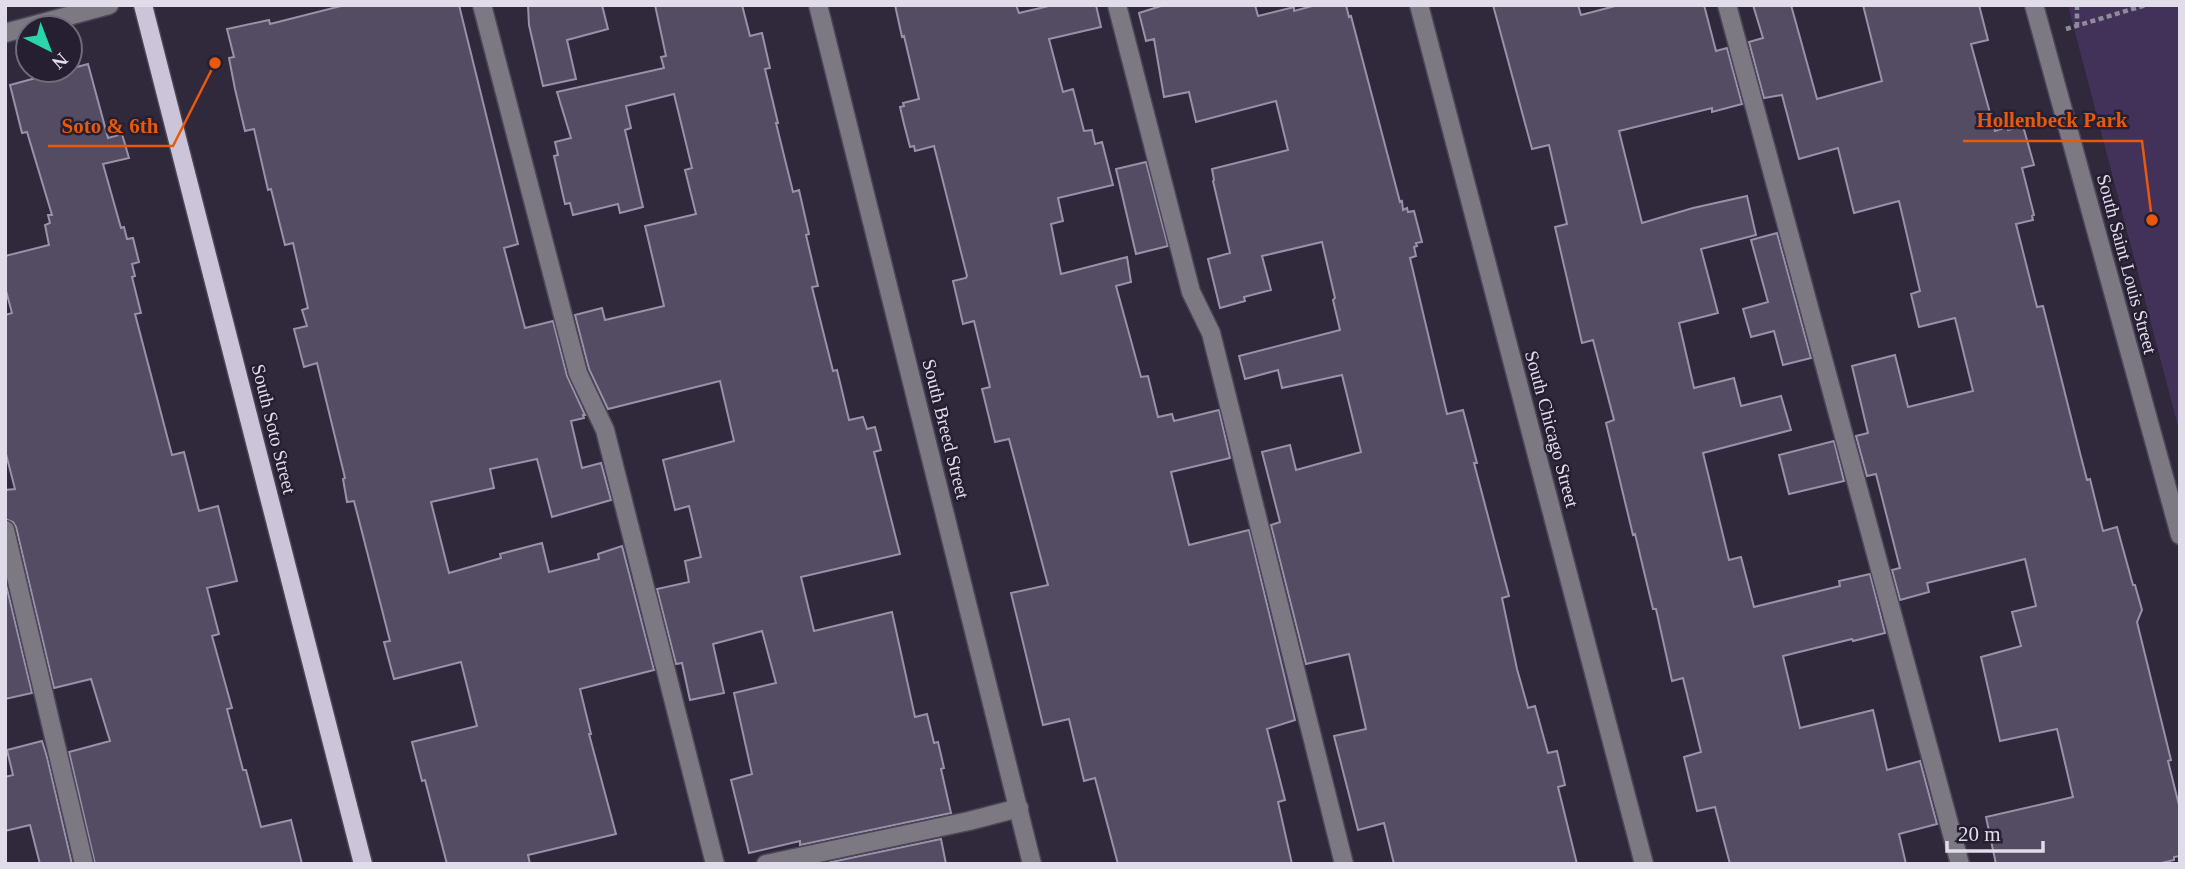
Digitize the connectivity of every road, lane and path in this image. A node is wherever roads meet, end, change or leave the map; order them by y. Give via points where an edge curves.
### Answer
1 (109, 5) edge
2 (143, 5) edge
3 (481, 5) edge
4 (818, 5) edge
5 (1117, 5) edge
6 (1419, 5) edge
7 (1727, 5) edge
8 (2034, 5) edge
9 (2077, 5) edge
10 (2146, 5) edge
11 (2077, 26) junction
12 (5, 33) edge
13 (2042, 36) junction
14 (5, 530) edge
15 (2180, 535) edge
16 (1019, 808) junction
17 (84, 864) edge
18 (363, 864) edge
19 (715, 864) edge
20 (766, 864) edge
21 (1032, 864) edge
22 (1343, 864) edge
23 (1644, 864) edge
24 (1960, 864) edge

1 - 12 street
2 - 18 main road, South Soto Street
3 - 19 street via 578,373 605,430
4 - 16 street, South Breed Street
5 - 22 street via 1191,292 1211,333
6 - 23 street, South Chicago Street
7 - 24 street
8 - 13 street, South Saint Louis Street
9 - 11 path
10 - 11 path
11 - 13 path
13 - 15 street, South Saint Louis Street
14 - 17 street
16 - 20 street
16 - 21 street, South Breed Street

